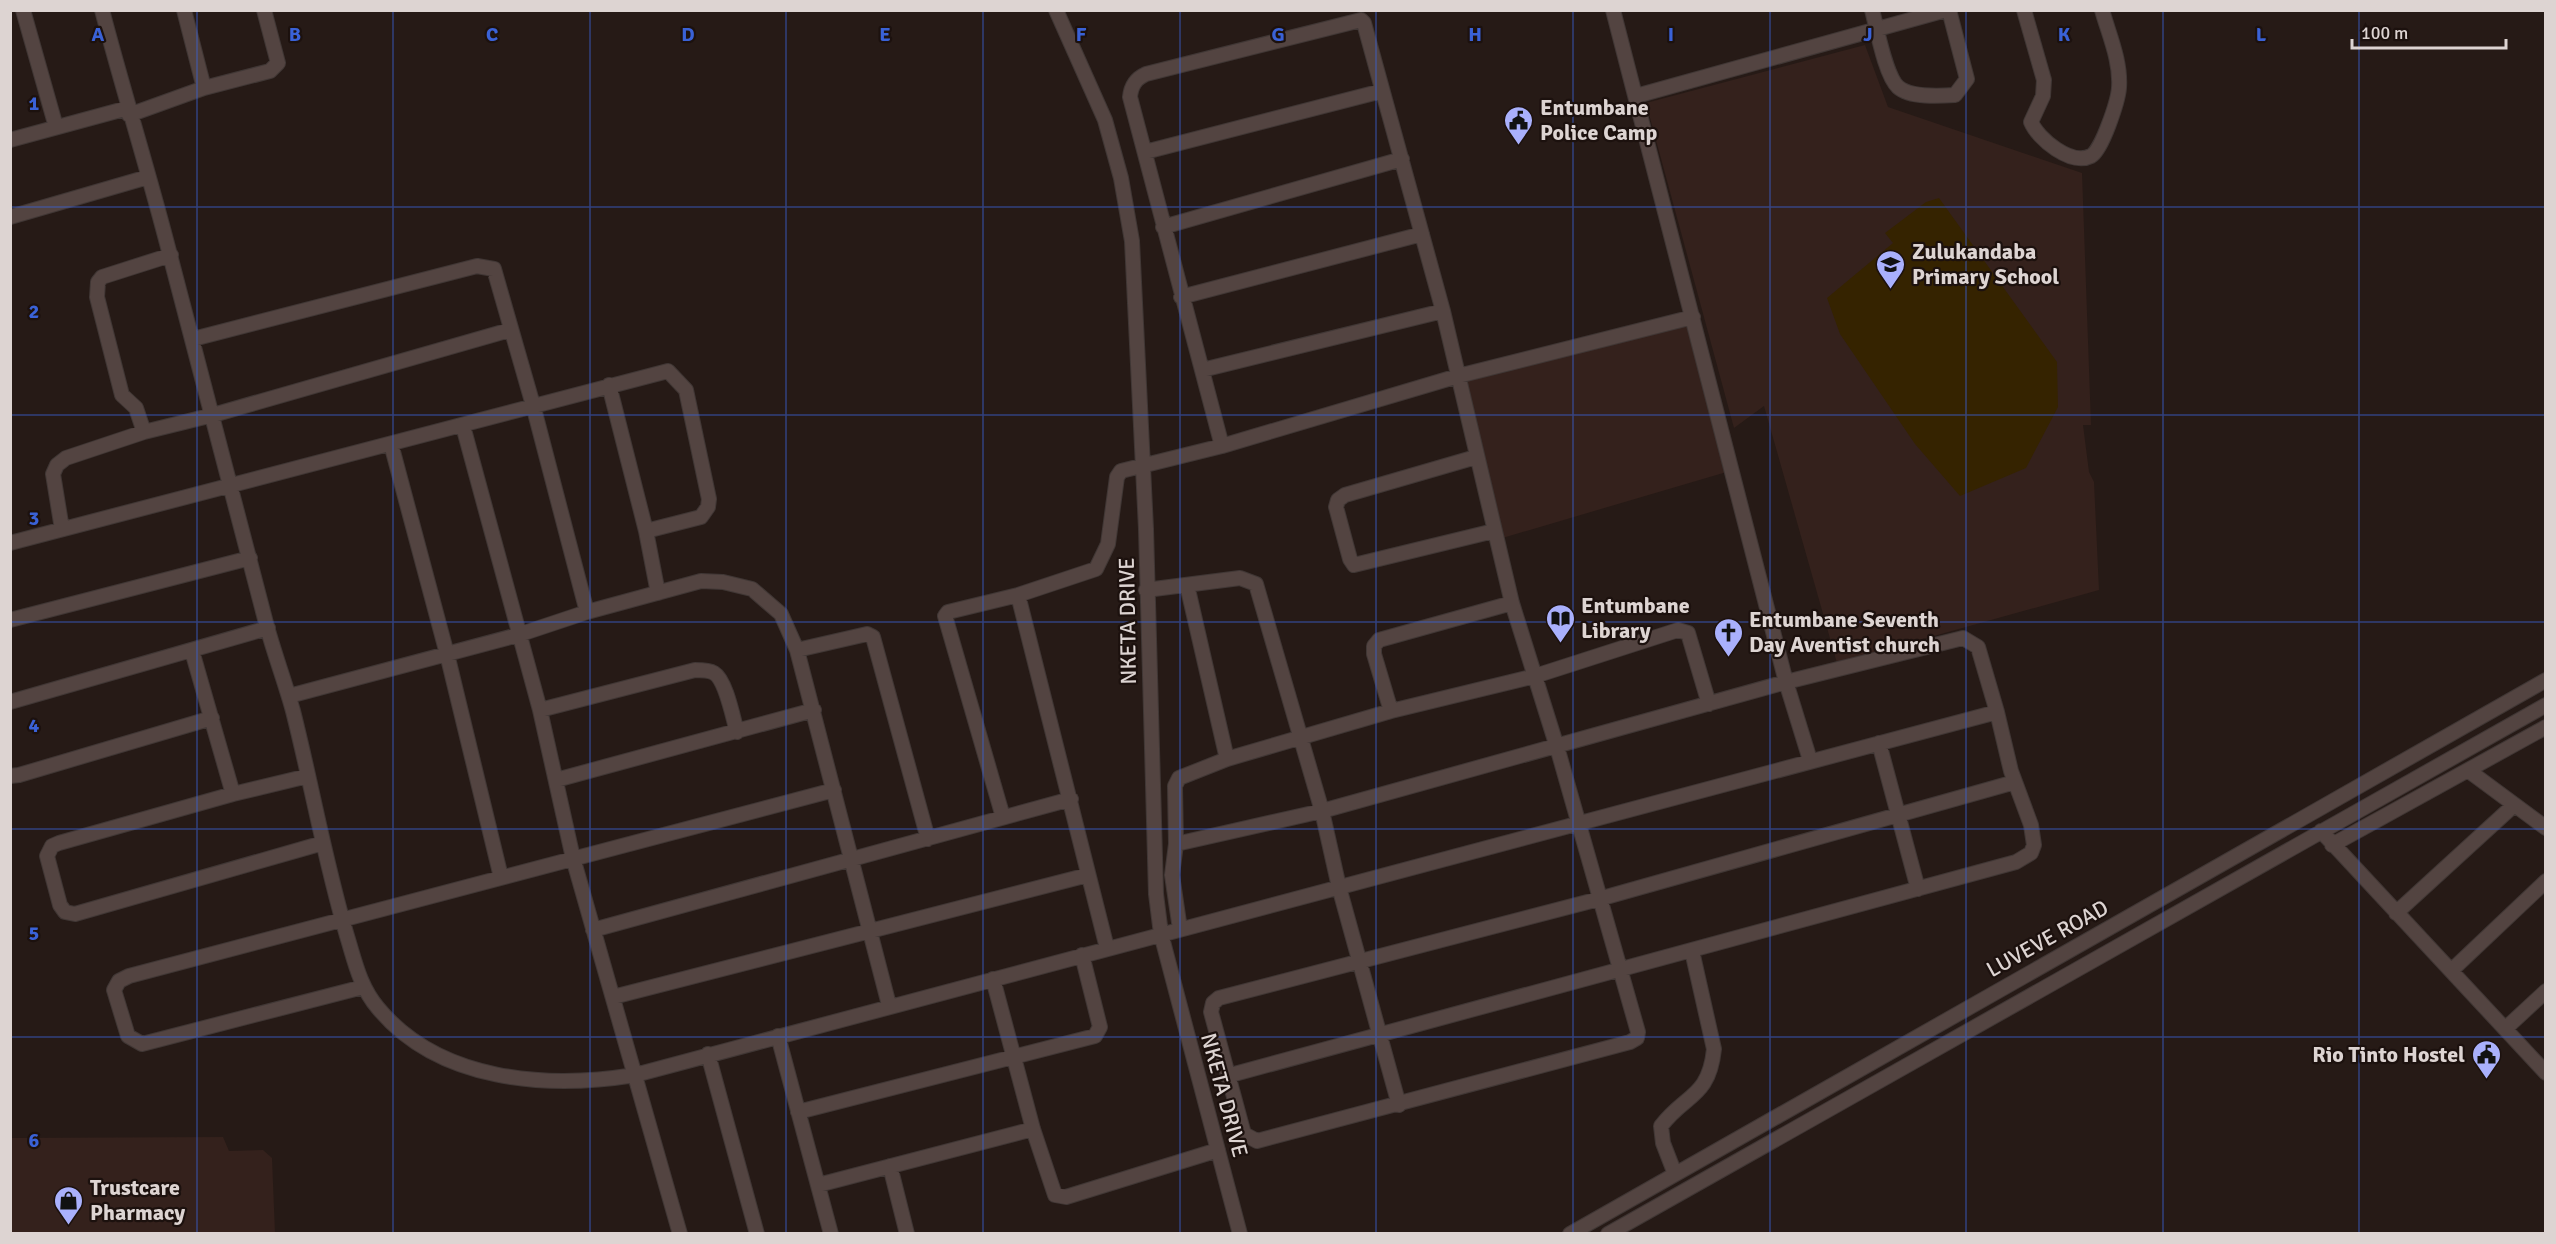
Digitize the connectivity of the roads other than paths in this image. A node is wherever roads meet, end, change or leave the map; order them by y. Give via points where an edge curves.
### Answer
1 (23, 10) edge
2 (102, 10) edge
3 (184, 10) edge
4 (264, 10) edge
5 (1056, 10) edge
6 (1613, 10) edge
7 (1872, 10) edge
8 (1947, 10) edge
9 (2024, 10) edge
10 (2102, 10) edge
11 (1877, 30) junction
12 (204, 88) junction
13 (1382, 91) junction
14 (1636, 96) junction
15 (129, 112) junction
16 (56, 127) junction
17 (10, 140) edge
18 (1145, 152) junction
19 (1402, 159) junction
20 (148, 177) junction
21 (10, 217) edge
22 (1163, 227) junction
23 (1422, 234) junction
24 (171, 255) junction
25 (1181, 297) junction
26 (1443, 311) junction
27 (1692, 317) junction
28 (510, 330) junction
29 (193, 339) junction
30 (1202, 370) junction
31 (1458, 376) junction
32 (609, 385) junction
33 (534, 405) junction
34 (213, 415) junction
35 (463, 426) junction
36 (144, 432) junction
37 (391, 444) junction
38 (1222, 446) junction
39 (1476, 457) junction
40 (1143, 466) junction
41 (232, 485) junction
42 (62, 529) junction
43 (646, 531) junction
44 (1494, 531) junction
45 (10, 543) edge
46 (250, 558) junction
47 (1187, 585) junction
48 (1146, 591) junction
49 (658, 593) junction
50 (1018, 595) junction
51 (1512, 603) junction
52 (587, 612) junction
53 (10, 620) edge
54 (268, 628) junction
55 (518, 635) junction
56 (797, 650) junction
57 (192, 651) junction
58 (447, 654) junction
59 (1535, 676) junction
60 (2546, 680) edge
61 (1786, 682) junction
62 (289, 696) junction
63 (10, 702) edge
64 (1709, 704) junction
65 (2546, 705) edge
66 (540, 710) junction
67 (814, 710) junction
68 (1391, 711) junction
69 (1997, 712) junction
70 (212, 718) junction
71 (2546, 727) edge
72 (737, 732) junction
73 (1302, 739) junction
74 (1879, 743) junction
75 (1557, 747) junction
76 (1227, 759) junction
77 (1810, 760) junction
78 (2469, 771) junction
79 (10, 776) edge
80 (308, 776) junction
81 (556, 780) junction
82 (2015, 782) junction
83 (834, 789) junction
84 (233, 794) junction
85 (1071, 799) junction
86 (2513, 806) junction
87 (1322, 811) junction
88 (1900, 816) junction
89 (1003, 817) junction
90 (1579, 822) junction
91 (2546, 828) edge
92 (2321, 831) junction
93 (928, 839) junction
94 (323, 843) junction
95 (1176, 844) junction
96 (2332, 845) junction
97 (573, 858) junction
98 (853, 860) junction
99 (1088, 875) junction
100 (501, 877) junction
101 (2546, 881) edge
102 (1339, 887) junction
103 (1918, 889) junction
104 (1599, 899) junction
105 (2396, 913) junction
106 (342, 919) junction
107 (1180, 929) junction
108 (593, 930) junction
109 (872, 930) junction
110 (1161, 934) junction
111 (1107, 948) junction
112 (1692, 951) junction
113 (1082, 955) junction
114 (1359, 961) junction
115 (2452, 970) junction
116 (1620, 971) junction
117 (993, 979) junction
118 (363, 987) junction
119 (2546, 992) edge
120 (613, 997) junction
121 (889, 1005) junction
122 (2505, 1029) junction
123 (1378, 1034) junction
124 (778, 1036) junction
125 (708, 1054) junction
126 (1014, 1057) junction
127 (2546, 1073) edge
128 (635, 1075) junction
129 (1227, 1076) junction
130 (1399, 1105) junction
131 (798, 1112) junction
132 (1033, 1129) junction
133 (1218, 1150) junction
134 (890, 1166) junction
135 (1675, 1174) junction
136 (818, 1185) junction
137 (680, 1233) edge
138 (757, 1233) edge
139 (831, 1233) edge
140 (907, 1233) edge
141 (1240, 1233) edge
142 (1570, 1233) edge
143 (1608, 1233) edge

1 - 16 street
2 - 15 street
3 - 12 street
4 - 12 street via 278,63 270,71
5 - 40 street, NKETA DRIVE via 1105,120 1121,178 1132,241
6 - 14 street
7 - 11 street
8 - 11 street
8 - 11 street via 1967,73 1967,79 1954,95 1900,89
9 - 10 street via 2044,80 2043,96 2031,122 2035,133 2059,151 2082,157 2091,156 2100,146 2118,93 2116,55
11 - 14 street
12 - 15 street
13 - 18 street
13 - 18 street via 1361,20 1184,63 1146,74 1134,83 1130,97
13 - 19 street
14 - 27 street
15 - 16 street
15 - 20 street
16 - 17 street
18 - 22 street
19 - 22 street
19 - 23 street
20 - 21 street
20 - 24 street
22 - 25 street
23 - 25 street
23 - 26 street
24 - 29 street
24 - 36 street via 98,282 98,297 122,395 136,408
25 - 30 street
26 - 30 street
26 - 31 street
27 - 31 street
27 - 61 street
28 - 29 street via 494,269 481,265
28 - 33 street
28 - 34 street
29 - 34 street
30 - 38 street
31 - 38 street
31 - 39 street
32 - 33 street
32 - 43 street
32 - 43 street via 668,371 687,390 708,507 701,517
33 - 35 street
33 - 52 street
34 - 36 street
34 - 41 street
35 - 37 street
35 - 55 street
36 - 42 street via 66,458 57,465 53,474
37 - 41 street
37 - 58 street
38 - 40 street
39 - 44 street
39 - 44 street via 1345,495 1336,507 1354,565
40 - 48 street, NKETA DRIVE
40 - 50 street via 1119,473 1108,544 1096,569
41 - 42 street
41 - 46 street
42 - 45 street
43 - 49 street
44 - 51 street
46 - 53 street
46 - 54 street
47 - 48 street
47 - 73 street via 1240,578 1256,584
47 - 76 street
48 - 110 street, NKETA DRIVE via 1156,894
49 - 52 street
49 - 56 street via 701,581 752,589 782,614
50 - 85 street
50 - 89 street via 948,612 944,619
51 - 59 street
51 - 68 street via 1379,640 1374,654
52 - 55 street
54 - 57 street
54 - 62 street
55 - 58 street
55 - 66 street
56 - 67 street
56 - 93 street via 867,634 873,637
57 - 63 street
57 - 70 street
58 - 62 street
58 - 100 street
59 - 64 street via 1682,629 1688,633
59 - 68 street
59 - 75 street
60 - 135 street, LUVEVE ROAD
61 - 64 street
61 - 69 street via 1963,638 1978,647
61 - 77 street
62 - 80 street
64 - 75 street
65 - 92 street, LUVEVE ROAD
66 - 72 street via 705,670 721,678
66 - 81 street
67 - 72 street
67 - 83 street
68 - 73 street
69 - 74 street
69 - 82 street
70 - 79 street
70 - 84 street
71 - 78 street
72 - 81 street
73 - 76 street
73 - 87 street
74 - 77 street
74 - 88 street
75 - 87 street
75 - 90 street
76 - 95 street via 1176,781
77 - 90 street
78 - 86 street
78 - 96 street
80 - 84 street
80 - 94 street
81 - 97 street
82 - 88 street
82 - 103 street via 2031,825 2031,853 2016,862
83 - 97 street
83 - 98 street
84 - 94 street via 52,846 47,856 60,906 75,914
85 - 89 street
85 - 99 street
86 - 91 street
86 - 105 street
87 - 95 street
87 - 102 street
88 - 103 street
88 - 104 street
89 - 93 street
90 - 102 street
90 - 104 street
92 - 96 street
92 - 143 street, LUVEVE ROAD
93 - 98 street
94 - 106 street
95 - 107 street via 1172,875
96 - 105 street
97 - 100 street
97 - 108 street
98 - 108 street
98 - 109 street
99 - 109 street
99 - 111 street
100 - 106 street
101 - 115 street
102 - 107 street
102 - 114 street
103 - 112 street
104 - 114 street
104 - 116 street
105 - 115 street
106 - 118 street
106 - 118 street via 119,981 114,990 128,1036 142,1044
107 - 110 street
108 - 120 street
109 - 120 street
109 - 121 street
110 - 111 street
110 - 133 street, NKETA DRIVE
111 - 113 street
112 - 116 street
112 - 135 street via 1714,1049 1713,1064 1702,1087 1661,1126
113 - 117 street
113 - 126 street via 1100,1027 1097,1034
114 - 123 street
114 - 129 street via 1218,998 1212,1003
115 - 122 street
116 - 123 street
116 - 130 street via 1637,1038
117 - 121 street
117 - 126 street
118 - 128 street via 397,1027 435,1052 477,1071 550,1081
119 - 122 street
120 - 128 street
121 - 124 street
122 - 127 street
123 - 129 street
123 - 130 street
124 - 125 street
124 - 131 street
125 - 128 street
125 - 138 street
126 - 131 street
126 - 132 street
128 - 137 street
129 - 130 street via 1244,1134 1257,1141
131 - 136 street
132 - 133 street via 1052,1191 1059,1197
132 - 134 street
133 - 141 street, NKETA DRIVE
134 - 136 street
134 - 140 street
135 - 142 street, LUVEVE ROAD
136 - 139 street

